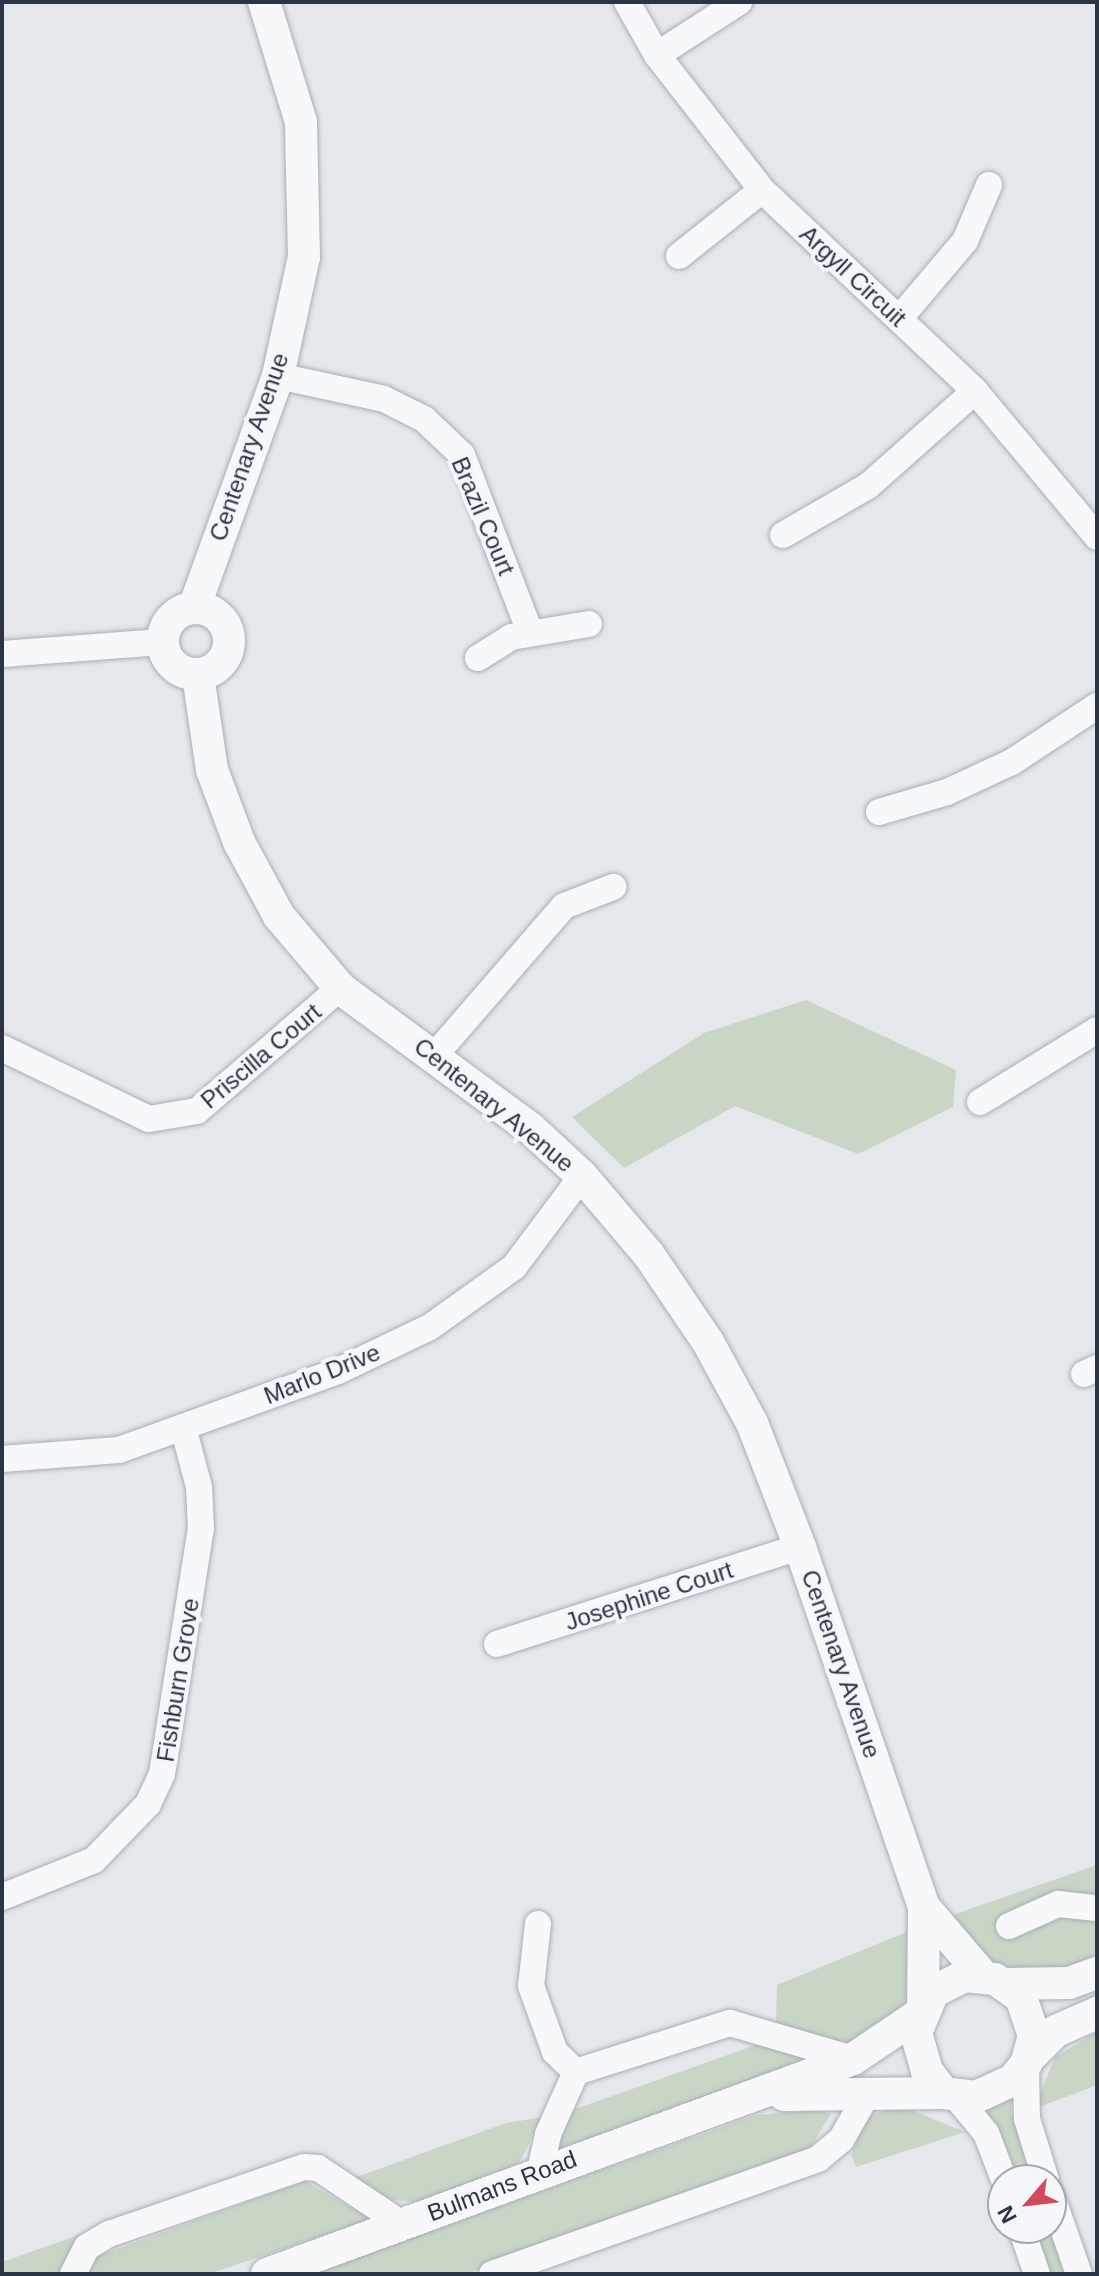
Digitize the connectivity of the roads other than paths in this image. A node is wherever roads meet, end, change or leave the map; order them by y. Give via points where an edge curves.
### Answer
1 (264, 2) edge
2 (627, 2) edge
3 (739, 2) edge
4 (657, 55) junction
5 (989, 185) dead end
6 (762, 190) junction
7 (679, 256) dead end
8 (899, 319) junction
9 (278, 376) junction
10 (975, 391) junction
11 (783, 535) dead end
12 (1097, 537) edge
13 (194, 608) junction
14 (589, 624) dead end
15 (530, 632) junction
16 (162, 642) junction
17 (2, 654) edge
18 (478, 658) dead end
19 (198, 675) junction
20 (1097, 706) edge
21 (879, 812) dead end
22 (613, 887) dead end
23 (340, 988) junction
24 (1097, 1030) edge
25 (2, 1048) edge
26 (435, 1055) junction
27 (980, 1102) dead end
28 (582, 1176) junction
29 (183, 1427) junction
30 (2, 1459) edge
31 (800, 1547) junction
32 (497, 1644) dead end
33 (2, 1897) edge
34 (924, 1907) junction
35 (1094, 1914) edge
36 (538, 1924) dead end
37 (1009, 1926) dead end
38 (1093, 1968) edge
39 (994, 1980) junction
40 (921, 2010) junction
41 (1097, 2014) edge
42 (853, 2059) junction
43 (1028, 2060) junction
44 (576, 2072) junction
45 (877, 2094) junction
46 (950, 2095) junction
47 (737, 2101) junction
48 (998, 2164) edge
49 (1041, 2164) edge
50 (540, 2170) junction
51 (402, 2224) junction
52 (1067, 2240) edge
53 (1027, 2244) edge
54 (73, 2274) edge
55 (267, 2274) edge
56 (492, 2274) edge
57 (1037, 2274) edge
58 (1079, 2274) edge

1 - 9 street, Centenary Avenue via 301,122 304,257
2 - 4 street, Argyll Circuit
3 - 4 street
4 - 6 street, Argyll Circuit
5 - 8 street via 965,241
6 - 7 street
6 - 8 street, Argyll Circuit
8 - 10 street, Argyll Circuit
9 - 13 street, Centenary Avenue
9 - 15 street, Brazil Court via 384,399 424,419 462,455
10 - 11 street via 868,486
10 - 12 street, Argyll Circuit
13 - 16 street via 169,620
13 - 19 street via 216,614 229,644 219,665
14 - 15 street
15 - 18 street
16 - 17 street
16 - 19 street via 176,669
19 - 23 street, Centenary Avenue via 212,770 239,842 279,916
20 - 21 street via 1012,762 947,792
22 - 26 street via 564,906
23 - 25 street, Priscilla Court via 197,1111 149,1119
23 - 26 street, Centenary Avenue
24 - 27 street
26 - 28 street, Centenary Avenue
28 - 29 street, Marlo Drive via 514,1267 430,1327 338,1371
28 - 31 street, Centenary Avenue via 649,1255 708,1342 752,1423
29 - 30 street, Marlo Drive via 119,1450
29 - 33 street, Fishburn Grove via 199,1487 201,1529 162,1774 148,1804 94,1860
31 - 32 street, Josephine Court
31 - 34 street, Centenary Avenue
34 - 39 street, Centenary Avenue
34 - 40 street, Centenary Avenue
35 - 37 street via 1058,1904
36 - 44 street via 531,1986 555,2052
38 - 39 street
39 - 40 street via 948,1982
39 - 43 street via 1031,2015
40 - 42 street, Bulmans Road
40 - 46 street via 919,2052
41 - 43 street via 1056,2031
42 - 44 street via 730,2023
42 - 47 street, Bulmans Road
43 - 46 street via 995,2090
43 - 49 street via 1027,2119
44 - 50 street via 548,2134
45 - 46 street, Bulmans Road
45 - 47 street, Bulmans Road via 812,2092
45 - 56 street via 865,2098 841,2140 818,2159
46 - 48 street via 986,2133
47 - 50 street, Bulmans Road
50 - 51 street, Bulmans Road
51 - 54 street via 318,2168 304,2167 109,2234 87,2247
51 - 55 street, Bulmans Road
52 - 58 street
53 - 57 street

